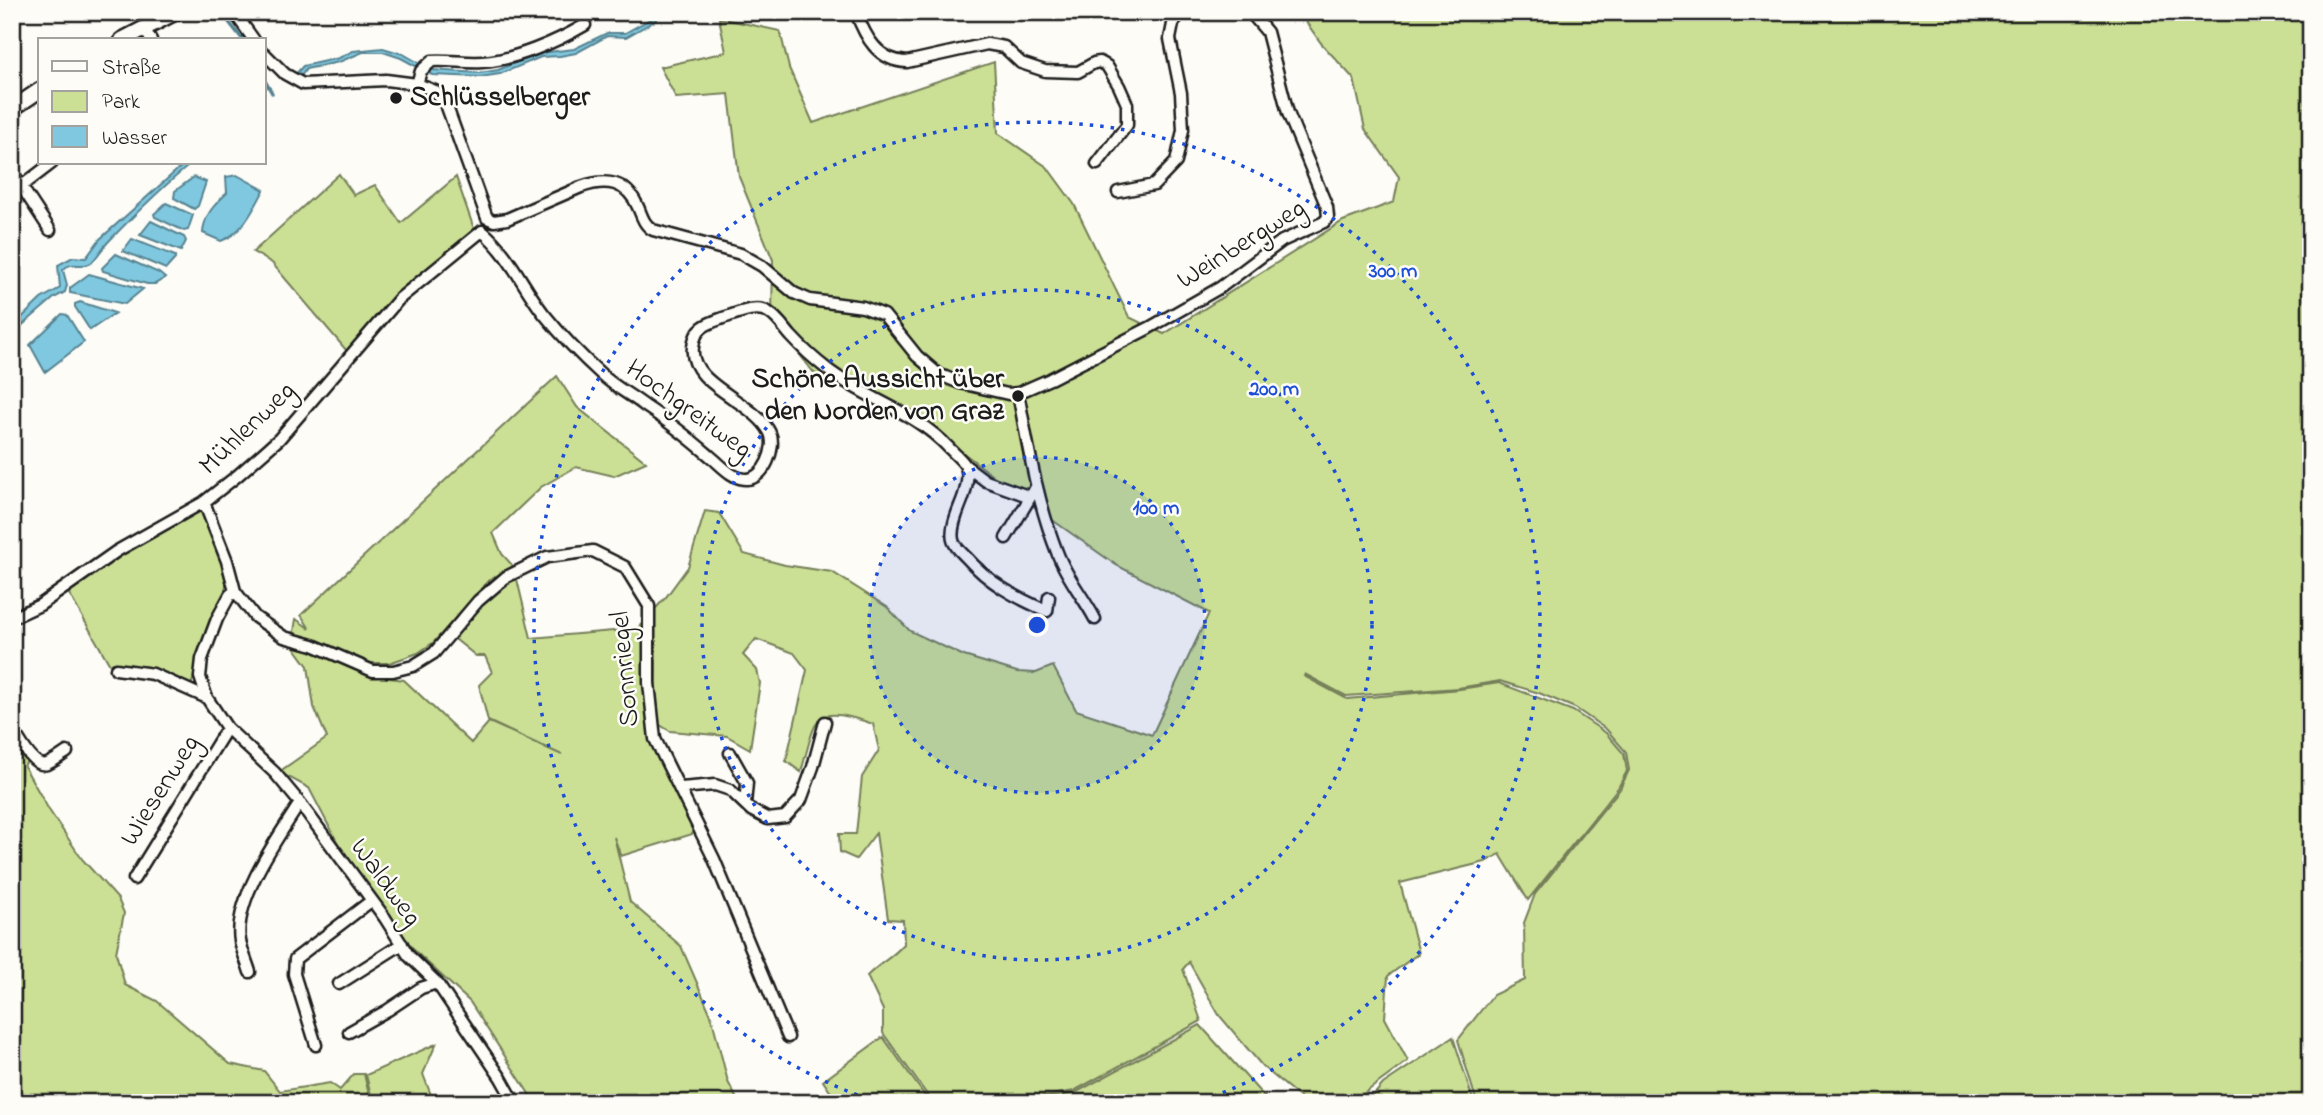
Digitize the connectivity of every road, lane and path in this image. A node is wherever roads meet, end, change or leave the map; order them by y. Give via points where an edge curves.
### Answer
1 (176, 12) edge
2 (234, 12) edge
3 (856, 12) edge
4 (1180, 12) edge
5 (1250, 12) edge
6 (585, 24) dead end
7 (147, 34) edge
8 (253, 38) edge
9 (266, 55) edge
10 (417, 84) junction
11 (38, 91) edge
12 (12, 109) edge
13 (51, 164) edge
14 (1097, 164) dead end
15 (12, 172) edge
16 (22, 186) junction
17 (1118, 192) dead end
18 (487, 218) junction
19 (50, 230) dead end
20 (482, 231) junction
21 (1018, 393) junction
22 (965, 466) junction
23 (1033, 491) junction
24 (204, 502) junction
25 (1006, 538) dead end
26 (236, 590) junction
27 (1049, 597) dead end
28 (12, 618) edge
29 (1095, 618) dead end
30 (116, 669) dead end
31 (207, 698) junction
32 (825, 722) dead end
33 (12, 728) edge
34 (227, 728) junction
35 (67, 752) dead end
36 (730, 753) dead end
37 (681, 788) junction
38 (300, 803) junction
39 (745, 804) junction
40 (134, 879) dead end
41 (372, 901) junction
42 (401, 944) junction
43 (250, 972) dead end
44 (437, 983) junction
45 (339, 984) dead end
46 (349, 1032) dead end
47 (788, 1037) dead end
48 (316, 1045) dead end
49 (515, 1103) edge

1 - 7 main road
2 - 8 street
3 - 14 street via 870,44 897,62 987,44 1004,47 1021,63 1045,71 1078,72 1094,62 1107,66 1127,104 1127,125
4 - 17 street via 1170,39 1183,130 1176,162 1154,185
5 - 21 street, Weinbergweg via 1267,32 1288,113 1328,206 1328,217 1270,248 1212,293
6 - 10 street via 556,41 506,59 439,61 424,68
9 - 10 street via 303,85 365,80
10 - 18 street via 443,100
11 - 12 main road
13 - 16 street
15 - 16 street
16 - 19 street
18 - 20 street
18 - 21 street via 507,219 581,187 608,182 630,193 653,230 741,254 810,300 863,307 884,315 917,356 939,374 991,392
20 - 22 street, Hochgreitweg via 544,314 602,376 737,477 750,480 758,475 770,454 772,436 760,418 698,369 692,349 700,327 760,309 771,314 830,371 919,421
20 - 24 street, Mühlenweg via 399,299 279,439
21 - 23 street
22 - 23 street, Hochgreitweg via 986,481
22 - 27 street via 965,489 953,528 956,546 1010,594 1047,611
23 - 25 street
23 - 29 street via 1071,582
24 - 26 street
24 - 28 street, Mühlenweg
26 - 31 street, Waldweg via 217,619 202,659 200,677
26 - 37 street, Sonnriegel via 255,617 284,637 373,671 393,671 434,653 478,601 506,577 547,557 593,551 625,567 649,606 655,739
30 - 31 street via 153,674
31 - 34 street, Waldweg
32 - 39 street via 801,800 785,817 768,818
33 - 35 street via 39,765
34 - 38 street, Waldweg via 275,772
34 - 40 street, Wiesenweg
36 - 39 street via 747,783
37 - 39 street via 715,785 730,790
37 - 47 street, Sonnriegel
38 - 41 street, Waldweg
38 - 43 street via 247,892 239,926
41 - 42 street, Waldweg
41 - 48 street via 295,959 294,974
42 - 44 street, Waldweg
42 - 45 street
44 - 46 street
44 - 49 street, Waldweg

